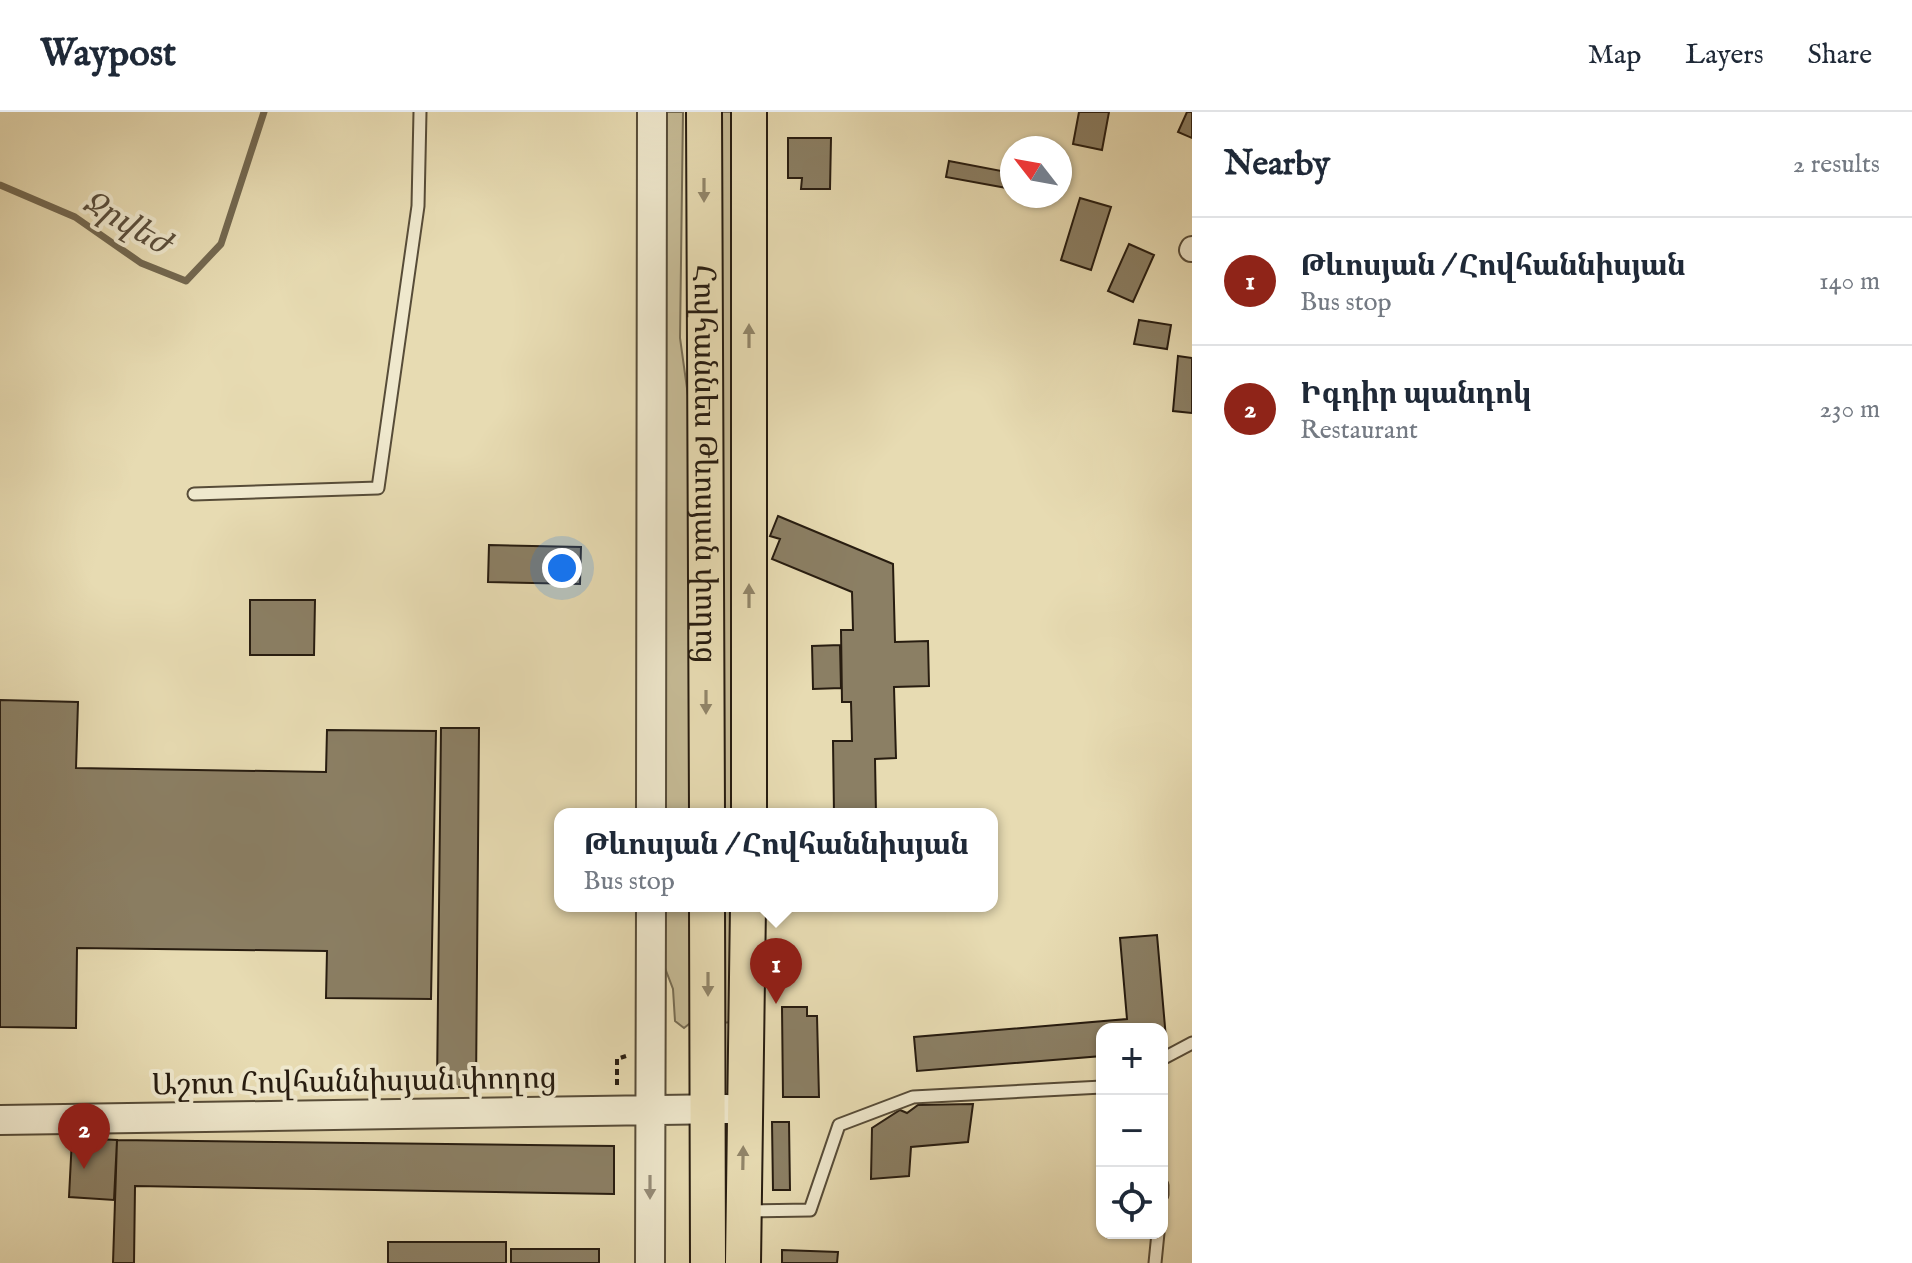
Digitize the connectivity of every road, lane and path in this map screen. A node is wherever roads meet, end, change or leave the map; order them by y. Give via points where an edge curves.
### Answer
1 (420, 112) edge
2 (652, 112) edge
3 (704, 112) edge
4 (749, 112) edge
5 (194, 494) dead end
6 (651, 808) edge
7 (707, 808) edge
8 (749, 808) edge
9 (651, 912) edge
10 (707, 912) edge
11 (748, 912) edge
12 (1192, 1043) edge
13 (1168, 1056) edge
14 (1096, 1087) edge
15 (708, 1109) junction
16 (744, 1109) junction
17 (650, 1111) junction
18 (0, 1120) edge
19 (743, 1211) junction
20 (1157, 1239) edge
21 (650, 1263) edge
22 (708, 1263) edge
23 (743, 1263) edge
24 (1155, 1263) edge

1 - 5 lane via 418,206 378,488
2 - 6 street
3 -> 7 main road, Հովհաննես Թևոսյան փողոց
8 -> 4 main road, Հովհաննես Թևոսյան փողոց
9 - 17 street
10 -> 15 main road
11 - 16 main road
12 - 13 lane
14 - 19 lane via 913,1097 839,1125 810,1210
15 - 16 street, Աշոտ Հովհաննիսյան փողոց
15 - 17 street, Աշոտ Հովհաննիսյան փողոց
15 - 22 main road
19 -> 16 main road
17 - 18 street, Աշոտ Հովհաննիսյան փողոց
17 -> 21 street
19 - 23 main road
20 - 24 lane

